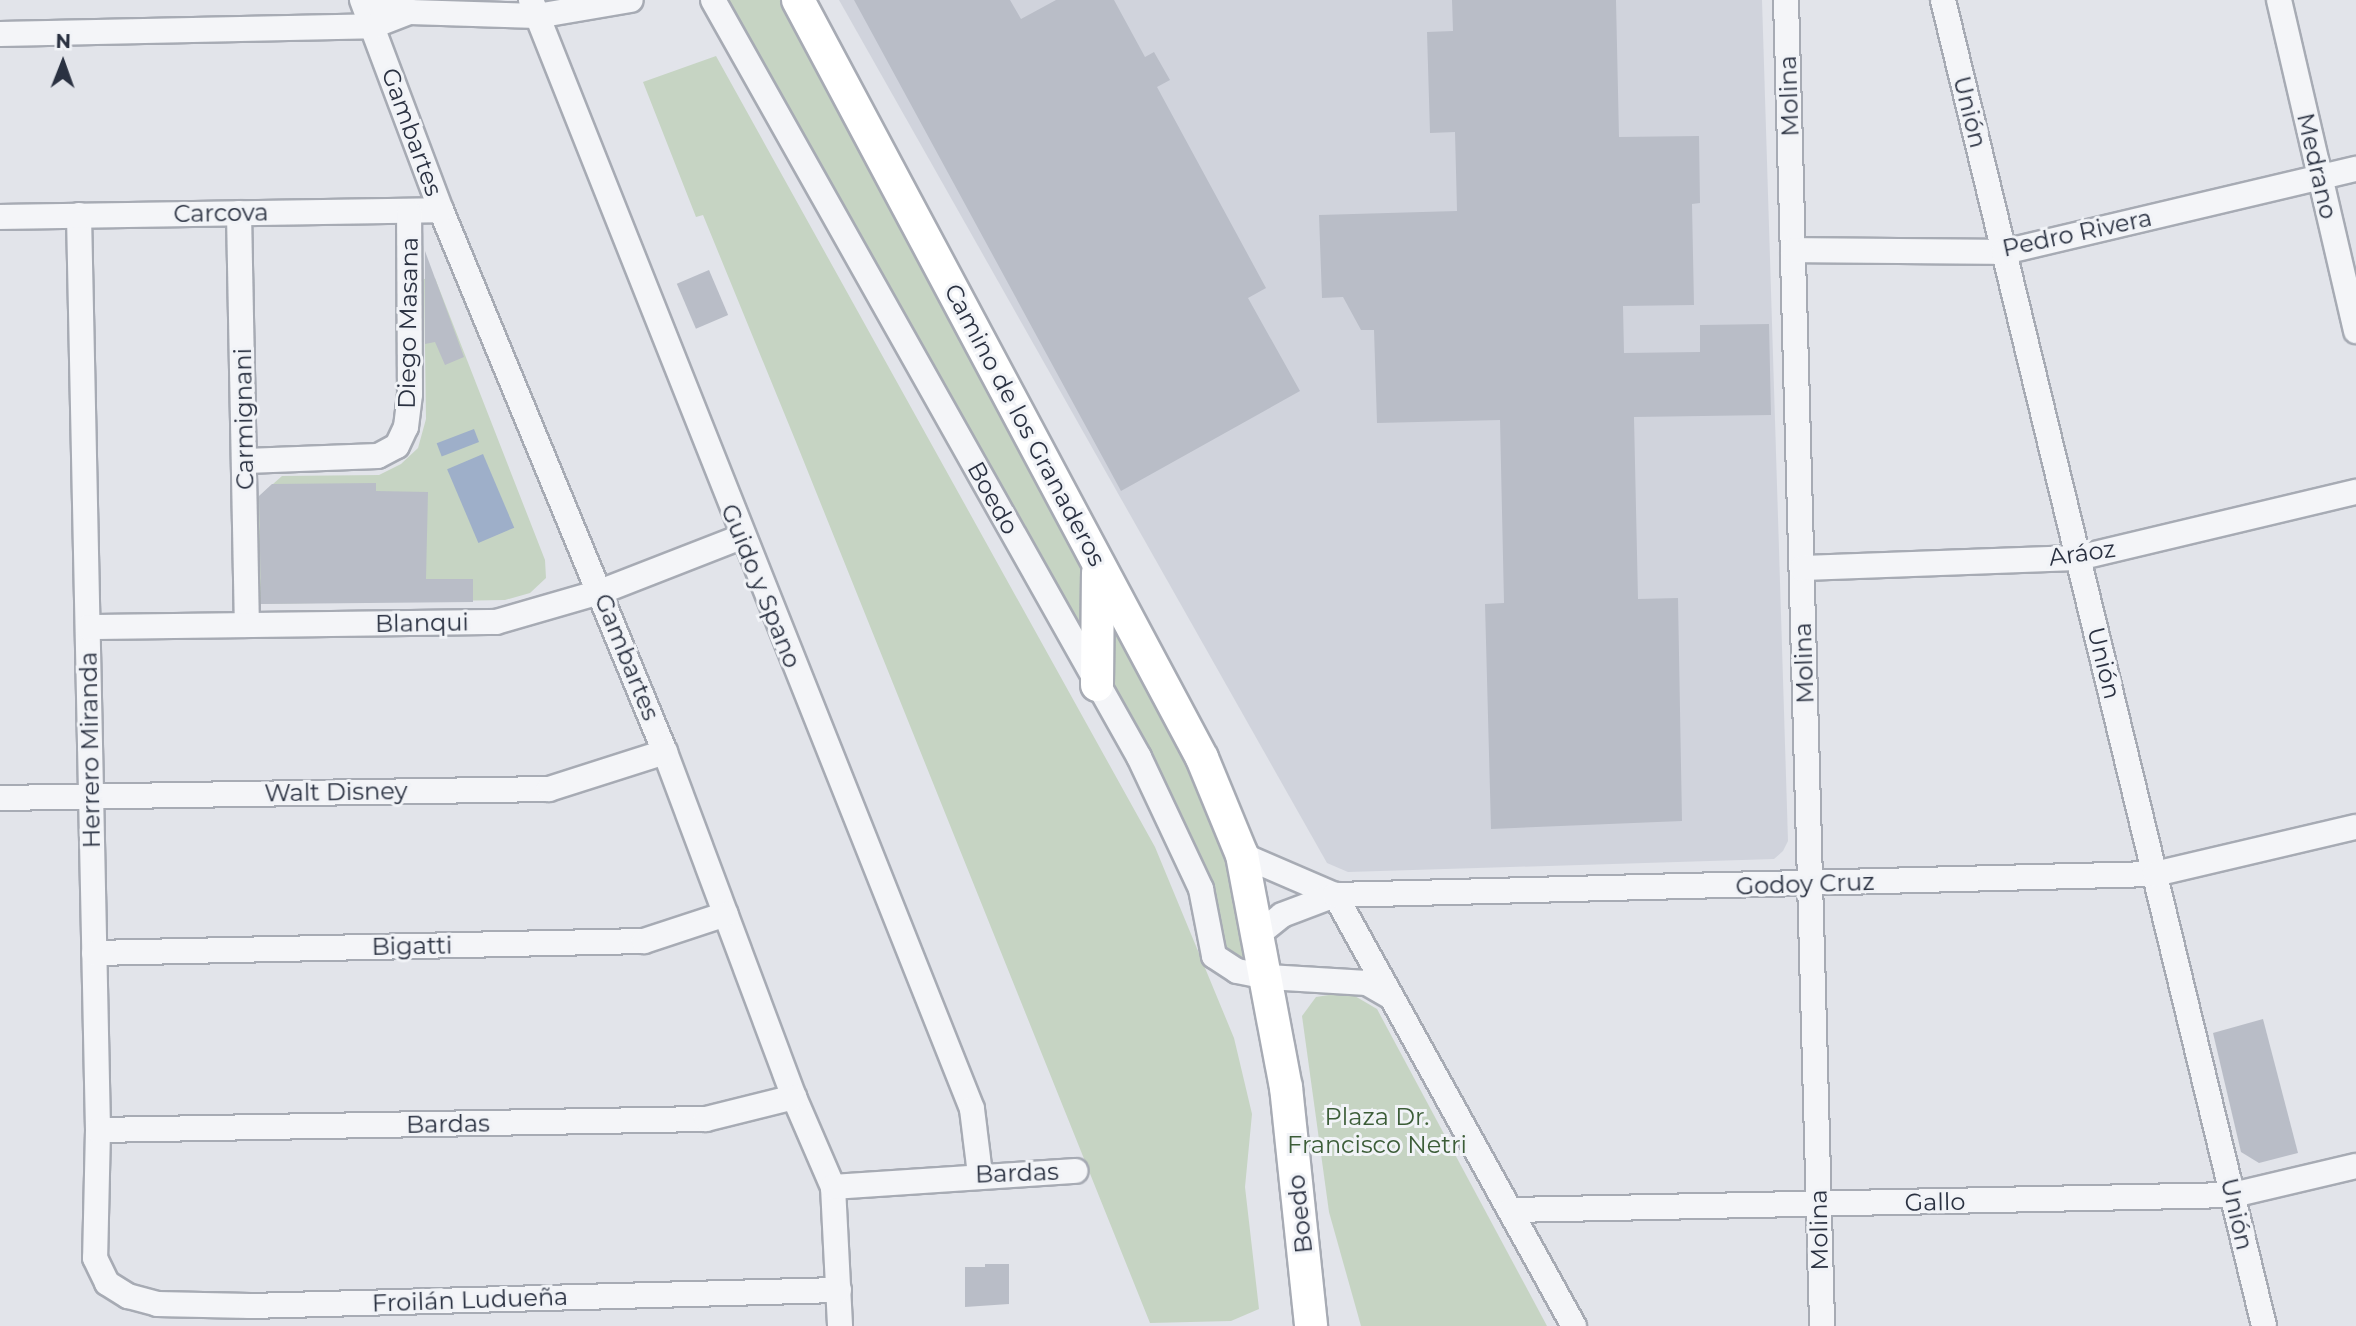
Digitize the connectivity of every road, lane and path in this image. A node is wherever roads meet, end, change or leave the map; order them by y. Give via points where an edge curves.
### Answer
1 (362, 0) edge
2 (377, 0) edge
3 (631, 0) edge
4 (713, 0) edge
5 (799, 0) edge
6 (1786, 0) edge
7 (1944, 0) edge
8 (2279, 0) edge
9 (534, 8) edge
10 (410, 12) junction
11 (373, 26) junction
12 (0, 34) edge
13 (2356, 169) edge
14 (2319, 178) junction
15 (441, 210) junction
16 (239, 212) junction
17 (409, 213) junction
18 (79, 215) junction
19 (0, 217) edge
20 (1793, 250) junction
21 (2004, 251) junction
22 (2356, 331) edge
23 (246, 461) junction
24 (2356, 492) edge
25 (741, 537) junction
26 (1096, 558) junction
27 (2078, 558) junction
28 (1802, 568) junction
29 (600, 592) junction
30 (247, 625) junction
31 (88, 626) junction
32 (1097, 685) junction
33 (665, 752) junction
34 (91, 796) junction
35 (0, 798) edge
36 (2356, 828) edge
37 (1242, 855) junction
38 (2155, 874) junction
39 (1810, 883) junction
40 (1335, 895) junction
41 (726, 914) junction
42 (1260, 933) junction
43 (94, 953) junction
44 (1268, 978) junction
45 (1388, 995) junction
46 (794, 1097) junction
47 (98, 1130) junction
48 (2356, 1166) edge
49 (1075, 1171) dead end
50 (979, 1174) junction
51 (833, 1187) junction
52 (2233, 1195) junction
53 (1819, 1205) junction
54 (1511, 1210) junction
55 (107, 1283) joint
56 (839, 1290) junction
57 (250, 1316) edge
58 (840, 1326) edge
59 (1311, 1326) edge
60 (1574, 1326) edge
61 (1822, 1326) edge
62 (2264, 1326) edge

1 - 11 street, Gambartes
2 - 10 street
3 - 9 street
4 - 32 street, Boedo
5 - 26 main road, Camino de los Granaderos
6 - 20 street, Molina
7 - 21 street, Unión
8 - 14 street, Medrano
9 - 10 street
9 - 25 street, Guido y Spano
10 - 11 street
11 - 12 street
11 - 15 street, Gambartes
13 - 14 street, Pedro Rivera
14 - 21 street, Pedro Rivera
14 - 22 street, Medrano
15 - 17 street, Carcova
15 - 29 street, Gambartes
16 - 17 street, Carcova
16 - 18 street, Carcova
16 - 23 street, Carmignani
17 - 23 street, Diego Masana via 410,394 406,427 397,446 378,456
18 - 19 street, Carcova
18 - 31 street, Herrero Miranda
20 - 21 street, Pedro Rivera
20 - 28 street, Molina
21 - 27 street, Unión
23 - 30 street, Carmignani
24 - 27 street, Aráoz
25 - 29 street, Blanqui
25 - 50 street, Guido y Spano via 972,1109
26 - 32 main road via 1101,595
26 - 37 main road, Camino de los Granaderos via 1202,758
27 - 28 street, Aráoz
27 - 38 street, Unión
28 - 39 street, Molina
29 - 30 street, Blanqui via 496,622
29 - 33 street, Gambartes
30 - 31 street, Blanqui
31 - 34 street, Herrero Miranda
32 - 44 street, Boedo via 1139,757 1201,889 1214,956 1228,969
33 - 34 street, Walt Disney via 549,789
33 - 41 street, Gambartes
34 - 35 street, Walt Disney
34 - 43 street, Herrero Miranda
36 - 38 street, Godoy Cruz
37 - 40 street
37 - 42 main road, Camino de los Granaderos
38 - 39 street, Godoy Cruz
38 - 52 street, Unión
39 - 40 street, Godoy Cruz
39 - 53 street, Molina
40 - 42 street, Godoy Cruz via 1282,915
40 - 45 street
41 - 43 street, Bigatti via 644,941
41 - 46 street, Gambartes
42 - 44 main road, Boedo
43 - 47 street, Herrero Miranda
44 - 45 street, Boedo via 1367,983
44 - 59 main road, Boedo via 1286,1087
45 - 54 street
46 - 47 street, Bardas via 706,1119
46 - 51 street, Gambartes
47 - 55 street, Herrero Miranda via 95,1258
48 - 52 street, Gallo
49 - 50 street, Bardas
50 - 51 street, Bardas
51 - 56 street, Gambartes
52 - 53 street, Gallo
52 - 62 street, Unión
53 - 54 street, Gallo
53 - 61 street, Molina
54 - 60 street
55 - 57 street, Froilán Ludueña via 128,1296 157,1304
56 - 57 street, Froilán Ludueña
56 - 58 street, Gambartes

